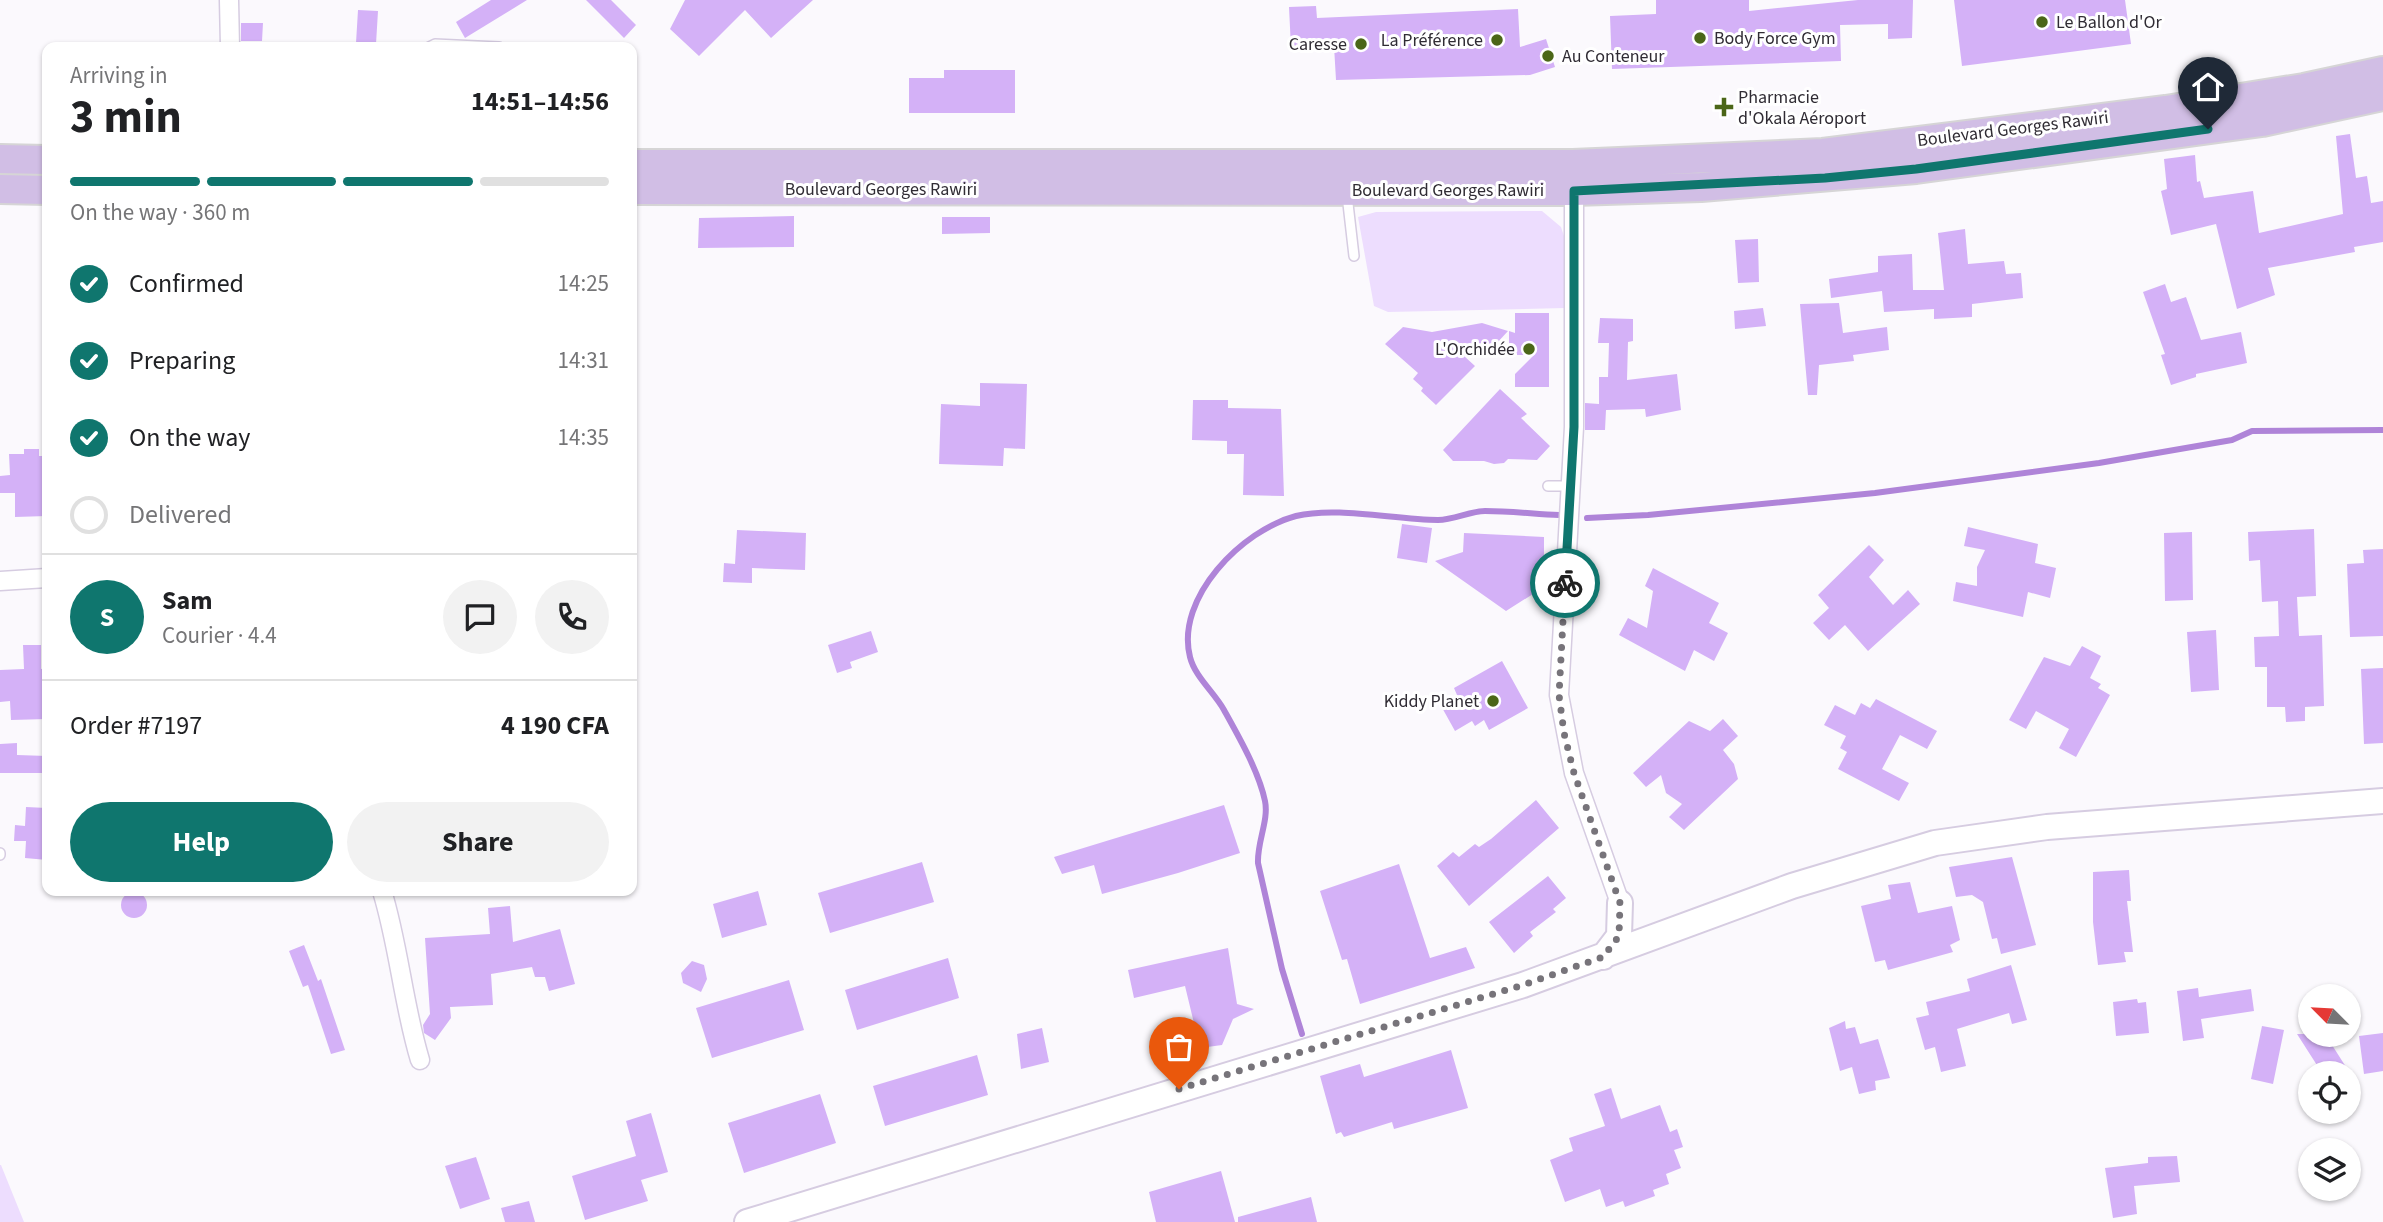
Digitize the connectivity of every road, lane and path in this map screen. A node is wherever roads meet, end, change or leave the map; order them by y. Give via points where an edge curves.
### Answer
1 (229, 0) edge
2 (230, 42) edge
3 (2383, 71) edge
4 (2383, 96) edge
5 (0, 159) edge
6 (42, 160) edge
7 (637, 164) edge
8 (0, 189) edge
9 (42, 190) edge
10 (637, 190) edge
11 (1347, 190) junction
12 (1574, 191) junction
13 (1354, 256) dead end
14 (1548, 486) dead end
15 (1571, 486) junction
16 (42, 578) edge
17 (0, 581) edge
18 (2383, 801) edge
19 (385, 896) edge
20 (1620, 903) junction
21 (1661, 935) junction
22 (1603, 957) junction
23 (420, 1060) dead end
24 (747, 1222) edge

1 - 2 street
3 - 7 main road, Boulevard Georges Rawiri via 2166,110 1811,154 1573,164
4 - 12 main road, Boulevard Georges Rawiri via 2262,122 1916,169 1701,187
5 - 6 main road
8 - 9 main road
10 - 11 main road, Boulevard Georges Rawiri
11 - 12 main road, Boulevard Georges Rawiri
11 - 13 lane
12 - 15 street
14 - 15 lane
15 - 20 street via 1559,695 1574,773
16 - 17 street
18 - 21 main road via 1991,833 1844,870
19 - 23 street
20 - 21 main road via 1638,927
20 - 22 main road via 1619,936
21 - 22 main road
22 - 24 main road

